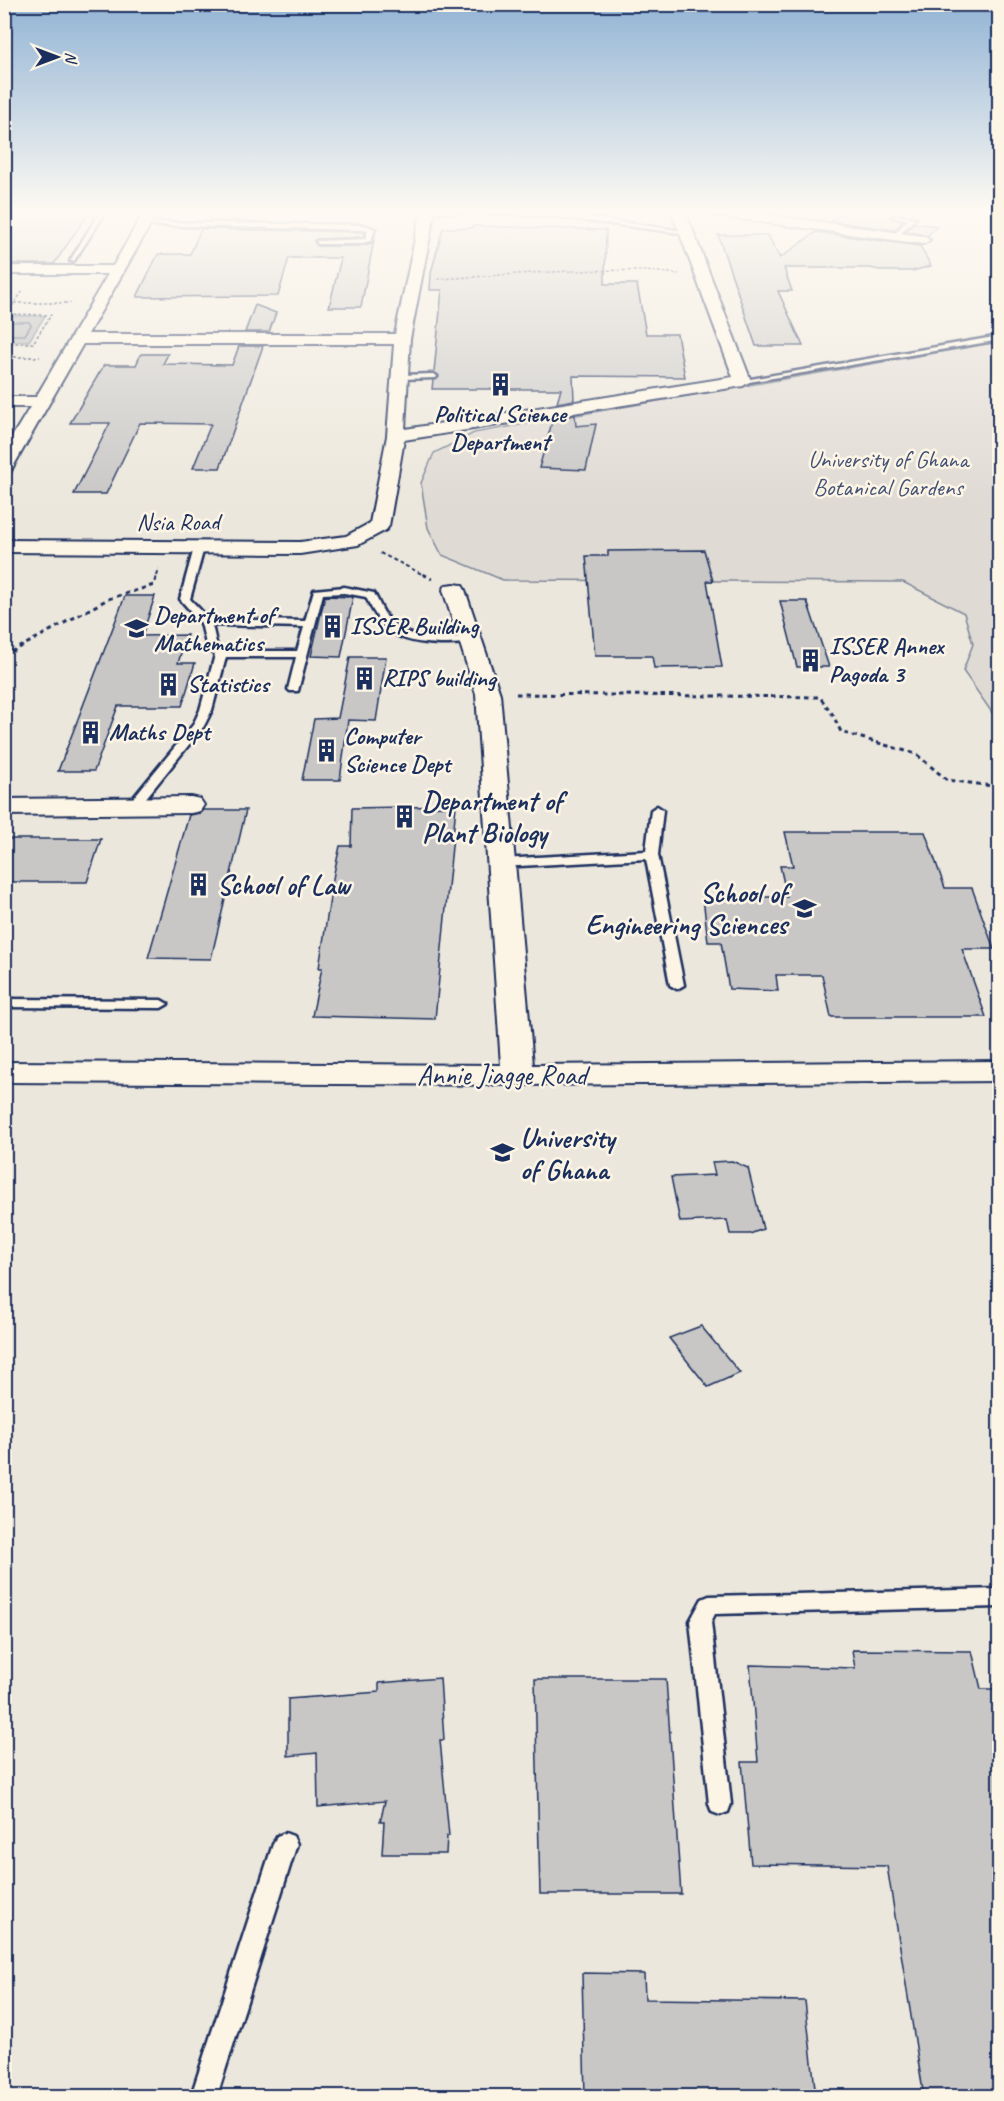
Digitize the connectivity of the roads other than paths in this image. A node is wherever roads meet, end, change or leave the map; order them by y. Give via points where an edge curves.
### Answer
1 (96, 308) edge
2 (409, 308) edge
3 (716, 308) edge
4 (87, 324) junction
5 (404, 331) junction
6 (78, 339) junction
7 (999, 339) edge
8 (433, 376) dead end
9 (401, 377) junction
10 (743, 381) junction
11 (4, 402) edge
12 (43, 402) junction
13 (409, 412) junction
14 (467, 425) junction
15 (396, 436) junction
16 (4, 467) edge
17 (4, 546) edge
18 (199, 548) junction
19 (454, 590) road end
20 (206, 622) junction
21 (310, 624) junction
22 (469, 640) junction
23 (221, 654) junction
24 (302, 654) junction
25 (294, 689) dead end
26 (133, 806) junction
27 (191, 806) dead end
28 (4, 807) edge
29 (657, 810) dead end
30 (652, 855) junction
31 (501, 863) junction
32 (676, 985) dead end
33 (4, 1003) edge
34 (161, 1004) dead end
35 (999, 1071) edge
36 (5, 1072) edge
37 (518, 1075) junction
38 (999, 1598) edge
39 (720, 1804) dead end
40 (285, 1844) dead end
41 (204, 2097) edge

1 - 4 street
2 - 5 street
3 - 10 street
4 - 5 street
4 - 6 street
5 - 6 street
5 - 9 street
6 - 12 street
7 - 10 lane
8 - 9 lane
9 - 13 street
10 - 14 street
11 - 12 street
12 - 16 street
13 - 14 street
13 - 15 street
14 - 15 street
15 - 18 street, Nsia Road via 379,526 351,541 300,548
17 - 18 street, Nsia Road
18 - 20 lane via 185,599
19 - 22 street
20 - 21 lane
20 - 23 lane via 212,648
21 - 22 lane via 318,592 358,590 370,595 393,630 408,639
21 - 24 lane
22 - 31 street via 488,694
23 - 24 lane
23 - 26 lane via 198,726
24 - 25 lane
26 - 27 street
26 - 28 street
29 - 30 lane
30 - 31 lane
30 - 32 lane
31 - 37 street
33 - 34 lane
35 - 37 street, Annie Jiagge Road
36 - 37 street, Annie Jiagge Road
38 - 39 lane via 709,1605 700,1621
40 - 41 lane

